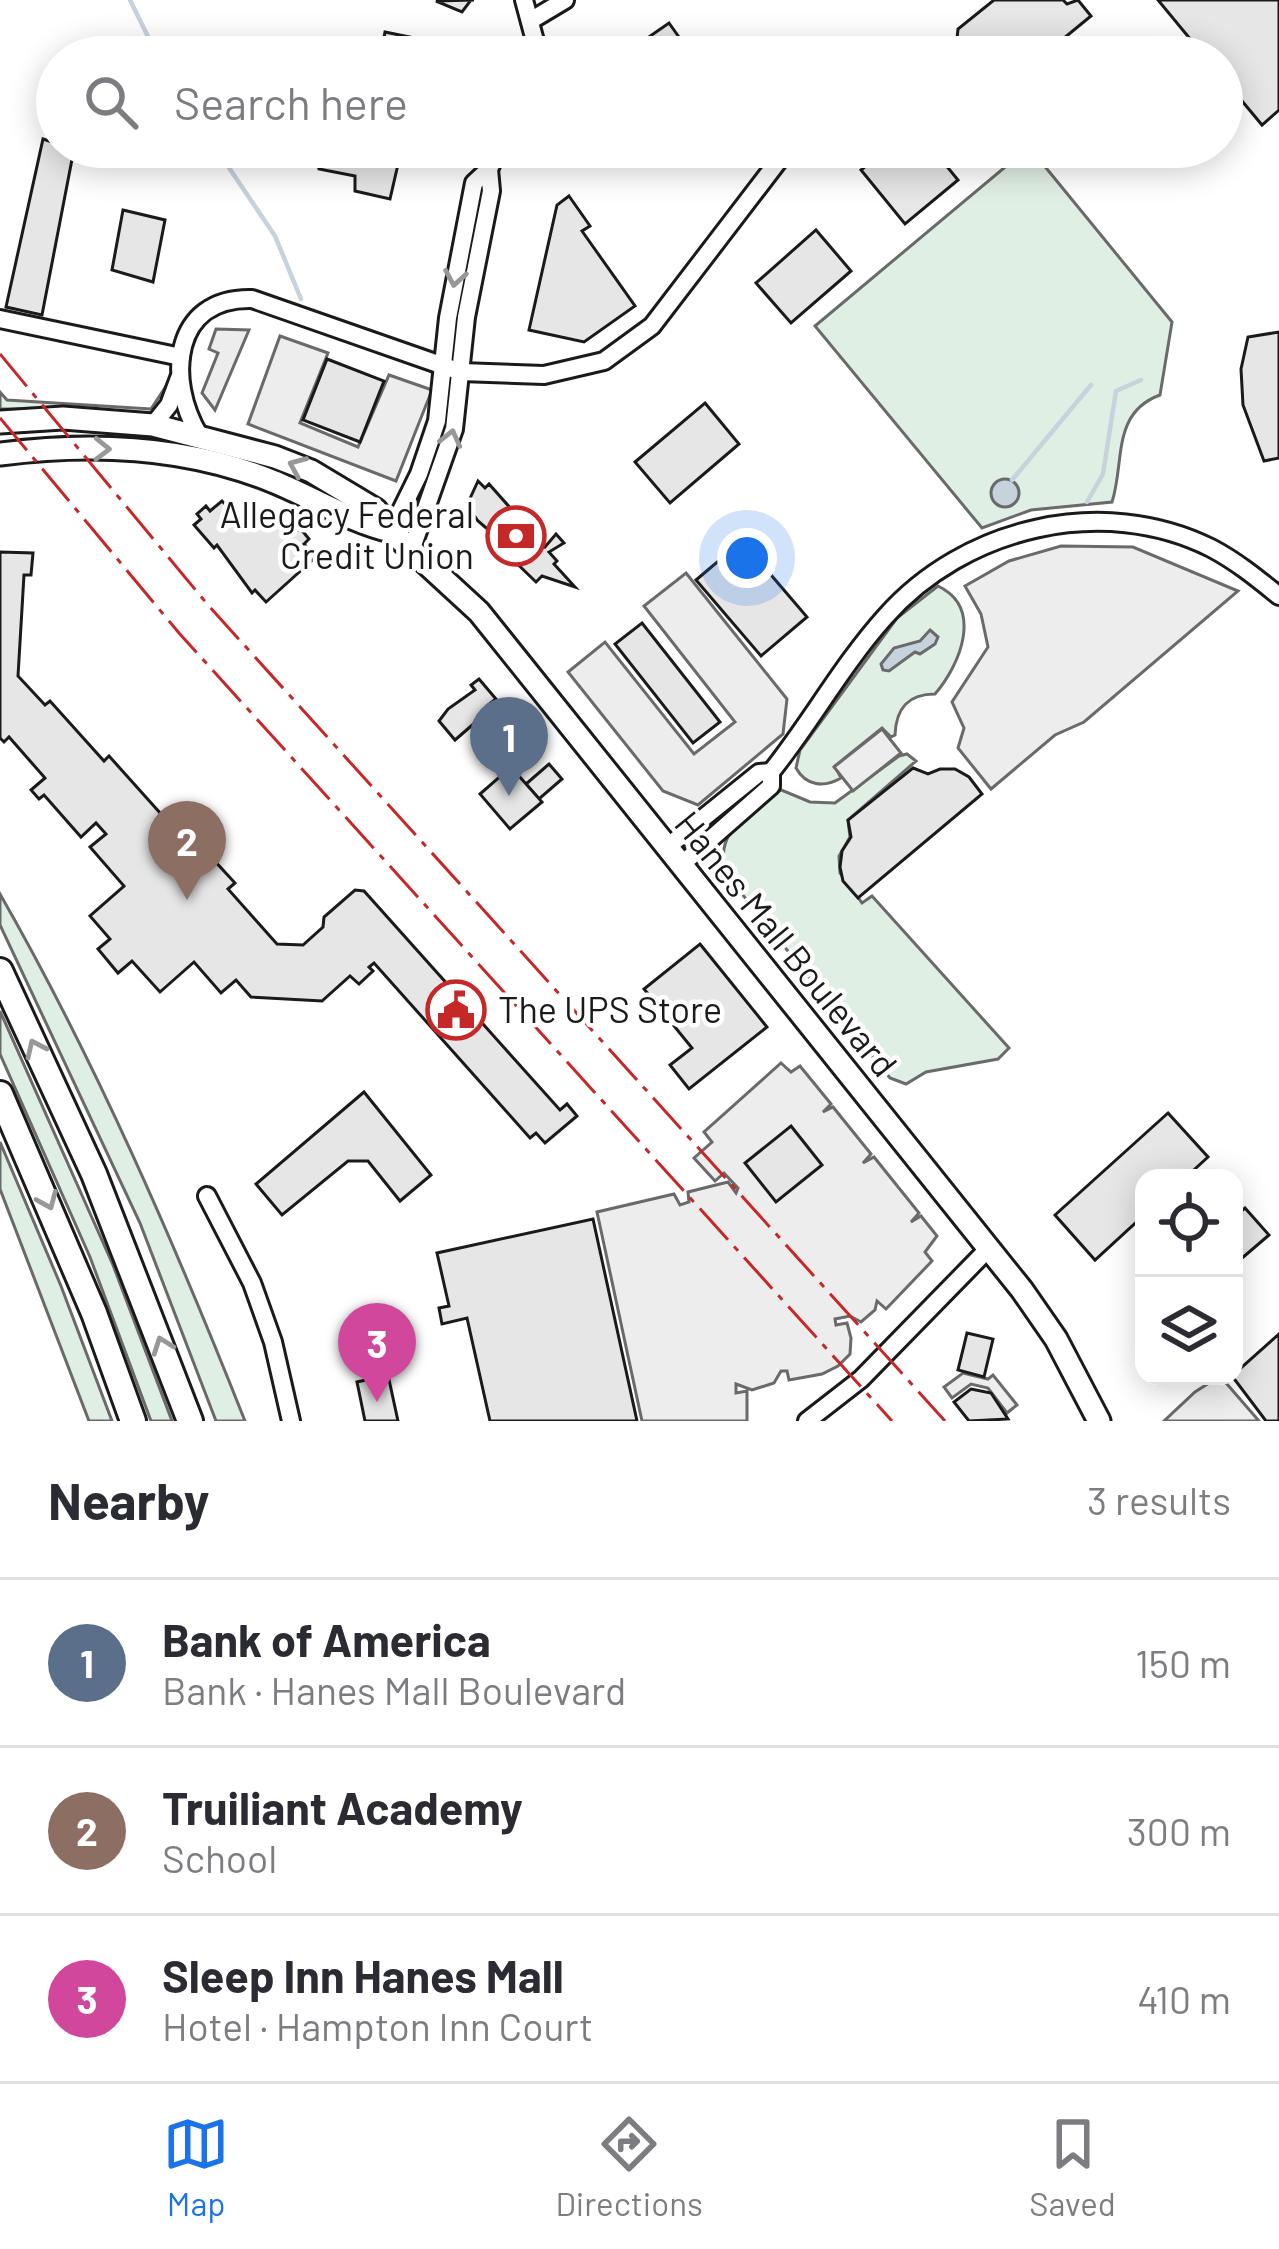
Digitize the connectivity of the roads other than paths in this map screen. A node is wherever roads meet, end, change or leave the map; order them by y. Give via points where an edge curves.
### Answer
1 (524, 0) edge
2 (565, 0) edge
3 (530, 21) junction
4 (532, 36) edge
5 (490, 168) edge
6 (773, 168) edge
7 (0, 319) edge
8 (181, 357) junction
9 (453, 370) junction
10 (180, 378) junction
11 (0, 422) edge
12 (153, 425) junction
13 (199, 435) junction
14 (0, 454) edge
15 (391, 532) junction
16 (412, 548) junction
17 (1279, 596) edge
18 (673, 857) junction
19 (0, 971) edge
20 (0, 1094) edge
21 (207, 1196) dead end
22 (988, 1249) junction
23 (133, 1421) edge
24 (190, 1421) edge
25 (291, 1421) edge
26 (808, 1421) edge
27 (1099, 1421) edge

1 - 3 street
2 - 3 street
3 - 4 street
5 - 9 street
6 - 9 street via 652,326 624,350 544,375
7 - 8 street
8 - 9 street via 196,318 228,298 252,299
8 - 10 street
9 - 15 street
16 -> 9 street via 454,429
10 - 12 street
10 - 13 street
11 - 12 main road, Hanes Mall Boulevard
12 - 13 main road, Hanes Mall Boulevard
15 -> 13 main road, Hanes Mall Boulevard via 376,510 310,471
14 -> 15 main road, Hanes Mall Boulevard via 179,454 267,478
15 - 16 main road, Hanes Mall Boulevard
16 - 18 main road, Hanes Mall Boulevard via 479,612
17 - 18 street via 1208,547 1143,527 1083,522 1016,533 959,556 910,592 856,653 771,772 759,773
18 - 22 main road, Hanes Mall Boulevard
24 -> 19 highway via 102,1193
20 -> 23 highway
21 - 25 street via 252,1283
22 - 26 street via 861,1379
22 - 27 main road, Hanes Mall Boulevard via 1056,1340

